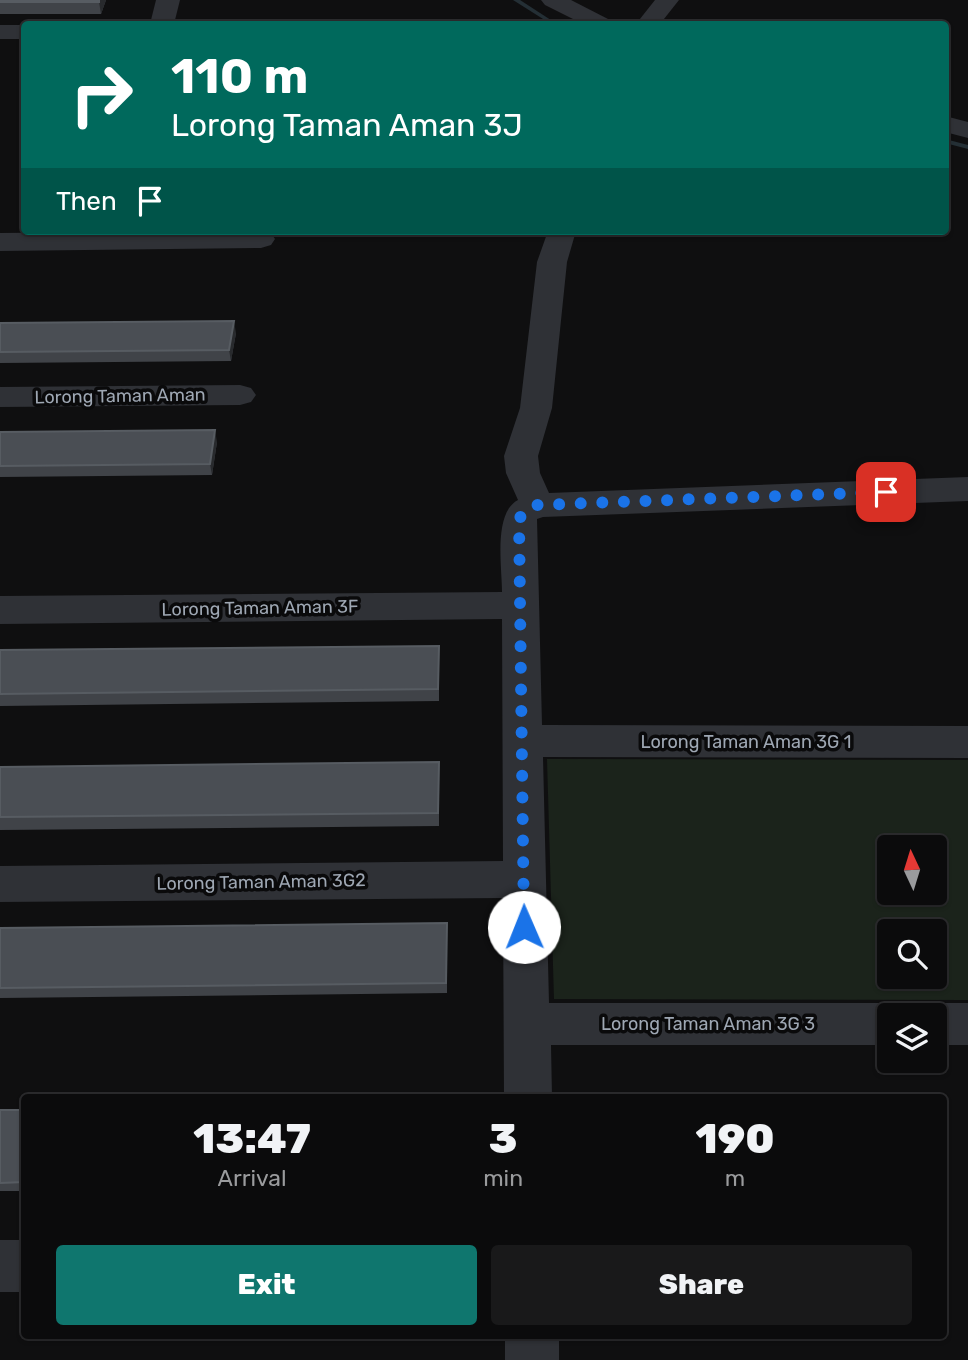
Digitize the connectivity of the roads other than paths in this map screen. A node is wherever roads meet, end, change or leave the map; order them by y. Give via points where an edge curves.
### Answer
1 (168, 0) edge
2 (554, 0) edge
3 (667, 0) edge
4 (163, 21) edge
5 (594, 21) edge
6 (650, 21) edge
7 (0, 32) edge
8 (21, 32) edge
9 (949, 125) edge
10 (968, 130) edge
11 (561, 235) edge
12 (261, 239) dead end
13 (0, 242) edge
14 (240, 395) dead end
15 (0, 397) edge
16 (968, 489) edge
17 (537, 505) junction
18 (521, 605) junction
19 (0, 610) edge
20 (523, 741) junction
21 (968, 742) edge
22 (523, 879) junction
23 (0, 884) edge
24 (527, 1024) junction
25 (877, 1024) edge
26 (947, 1024) edge
27 (968, 1024) edge
28 (528, 1094) edge
29 (0, 1266) edge
30 (21, 1266) edge
31 (531, 1339) edge
32 (532, 1360) edge

1 - 4 street
2 - 5 street
3 - 6 street
7 - 8 street
9 - 10 street
11 - 17 street via 552,262 536,408 521,456
12 - 13 street
14 - 15 street, Lorong Taman Aman
16 - 17 street
17 - 18 street via 519,519
18 - 19 street, Lorong Taman Aman 3F
18 - 20 street
20 - 21 street, Lorong Taman Aman 3G 1
20 - 22 street
22 - 23 street, Lorong Taman Aman 3G2
22 - 24 street
24 - 25 street, Lorong Taman Aman 3G 3
24 - 28 street
26 - 27 street
29 - 30 street
31 - 32 street

